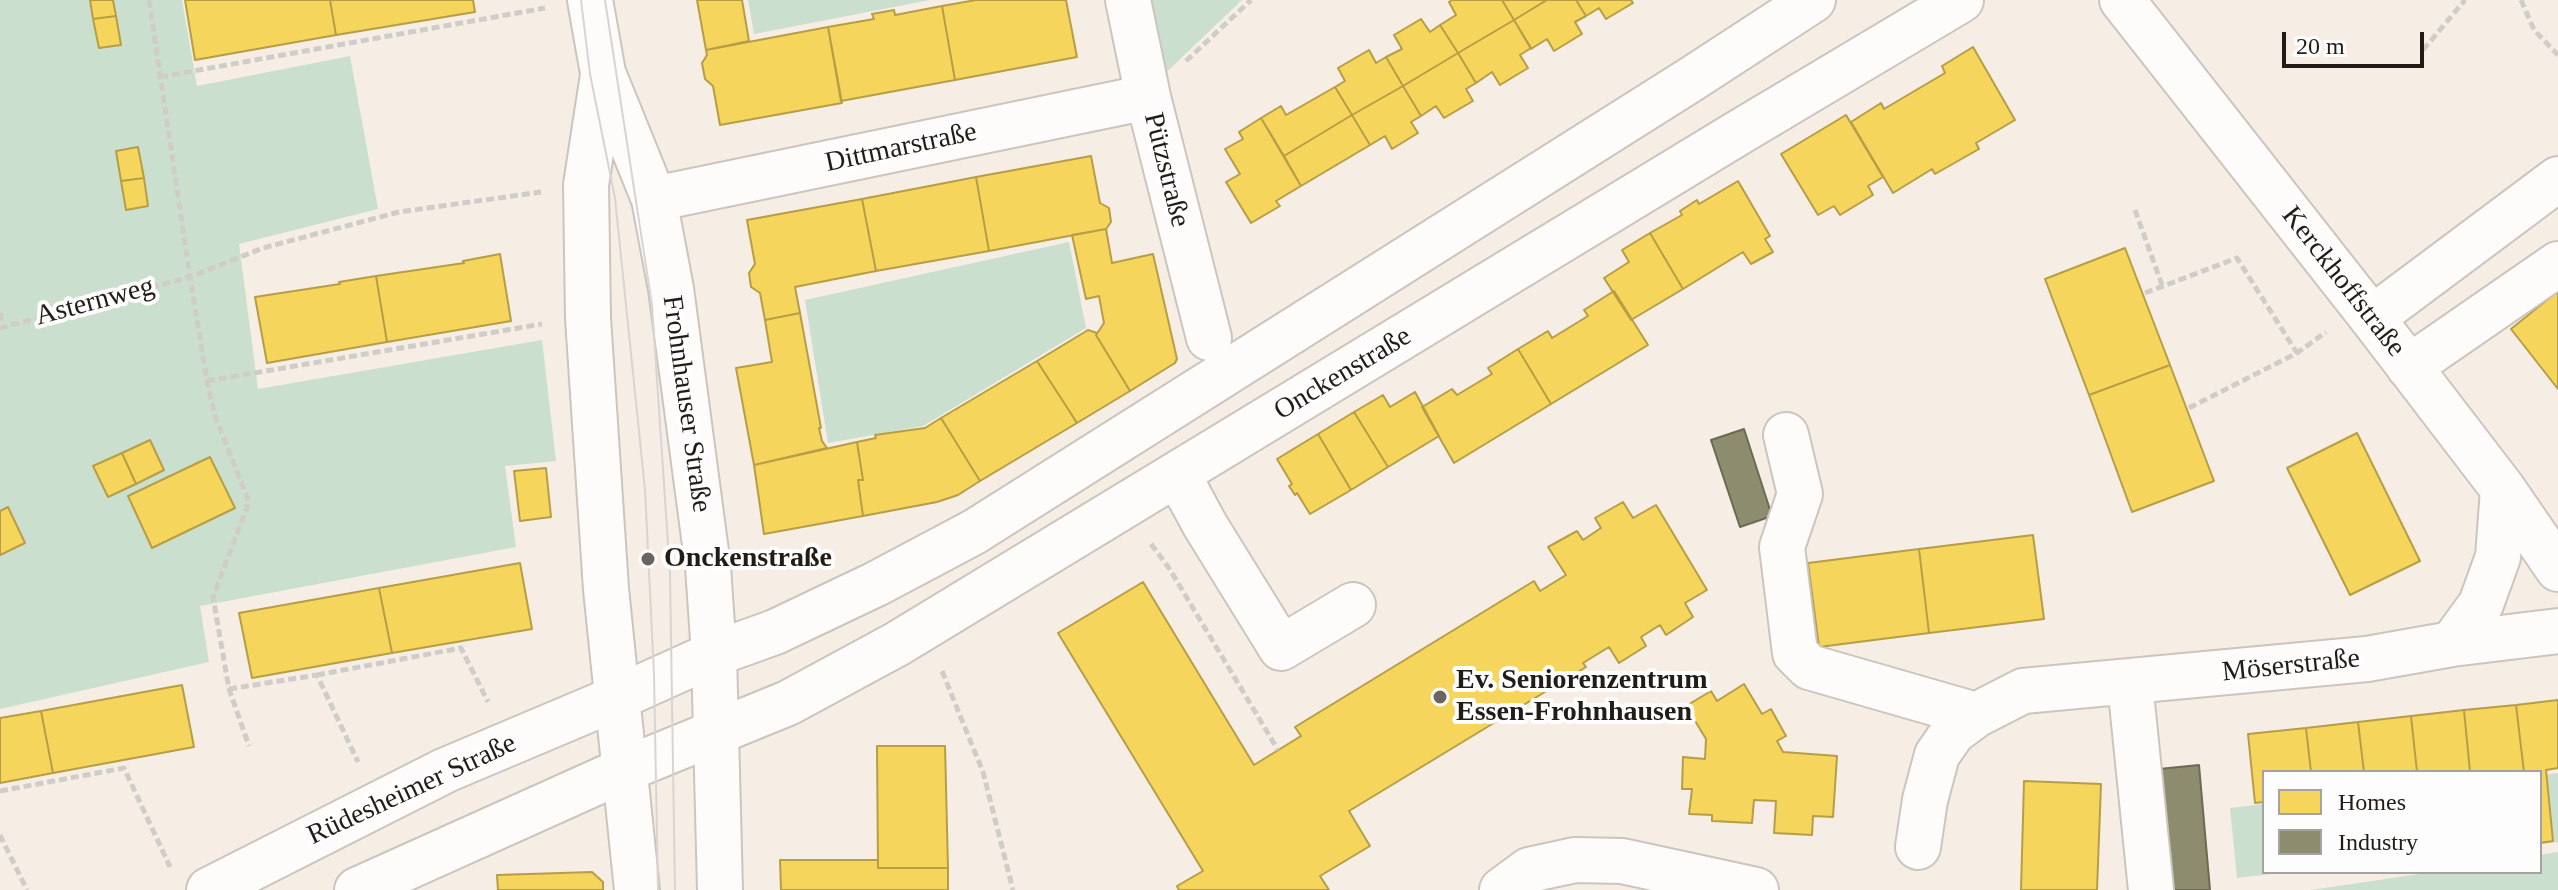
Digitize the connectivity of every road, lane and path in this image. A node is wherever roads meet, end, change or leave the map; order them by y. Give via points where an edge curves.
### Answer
1 (149, 0) edge
2 (1128, 0) edge
3 (1251, 0) edge
4 (1813, 0) edge
5 (1961, 0) edge
6 (2122, 0) edge
7 (2465, 0) edge
8 (2523, 1) edge
9 (574, 3) edge
10 (2423, 50) dead end
11 (2558, 55) edge
12 (603, 73) junction
13 (160, 77) junction
14 (1148, 97) junction
15 (2558, 179) edge
16 (586, 185) junction
17 (654, 199) junction
18 (2135, 210) dead end
19 (2558, 264) edge
20 (190, 277) junction
21 (2162, 285) junction
22 (2145, 293) dead end
23 (2368, 312) junction
24 (0, 313) edge
25 (588, 318) junction
26 (2, 328) edge
27 (1209, 338) dead end
28 (2297, 353) junction
29 (2409, 367) junction
30 (207, 381) junction
31 (2189, 408) dead end
32 (1786, 435) dead end
33 (1178, 475) junction
34 (2503, 489) junction
35 (1124, 508) junction
36 (2558, 569) edge
37 (1353, 605) dead end
38 (2558, 631) edge
39 (2452, 644) junction
40 (714, 654) junction
41 (317, 675) junction
42 (2130, 683) junction
43 (229, 689) junction
44 (950, 692) dead end
45 (619, 697) junction
46 (1976, 715) junction
47 (717, 734) junction
48 (509, 742) junction
49 (249, 746) dead end
50 (1278, 750) dead end
51 (626, 769) junction
52 (0, 791) edge
53 (377, 803) junction
54 (0, 835) edge
55 (1918, 847) dead end
56 (192, 883) edge
57 (27, 890) edge
58 (357, 890) edge
59 (637, 890) edge
60 (720, 890) edge
61 (1013, 890) edge
62 (1502, 890) edge
63 (1756, 890) edge
64 (2151, 890) edge

1 - 13 path
2 - 14 main road, Pützstraße
3 - 14 path
4 - 40 main road via 974,532 775,632
5 - 33 main road, Onckenstraße
6 - 23 main road, Kerckhoffstraße
7 - 10 path
8 - 11 path via 2534,30
9 - 12 main road, Frohnhauser Straße
9 - 13 path
12 - 16 main road, Frohnhauser Straße
12 - 17 main road, Frohnhauser Straße
13 - 20 path
14 - 17 main road, Dittmarstraße
14 - 27 main road, Pützstraße
15 - 23 main road
16 - 20 path, Asternweg via 399,212 263,248
16 - 25 main road, Frohnhauser Straße
17 - 40 main road, Frohnhauser Straße via 708,567
18 - 21 path
19 - 29 main road
20 - 26 path, Asternweg
20 - 30 path
21 - 22 path
21 - 28 path via 2237,258
23 - 28 path
23 - 29 main road, Kerckhoffstraße
24 - 26 path
25 - 30 path
25 - 45 main road, Frohnhauser Straße via 606,589
28 - 31 path
29 - 34 main road, Kerckhoffstraße
30 - 43 path via 249,502 213,597
32 - 46 main road via 1800,494 1782,547 1795,653 1809,667
33 - 35 main road, Onckenstraße
33 - 37 main road via 1281,648
34 - 36 main road, Kerckhoffstraße
34 - 39 main road via 2498,557 2481,604
35 - 47 main road, Onckenstraße via 897,644 788,703
35 - 50 path via 1169,568
38 - 39 main road, Möserstraße
39 - 42 main road, Möserstraße via 2367,659
40 - 45 main road
40 - 47 main road, Frohnhauser Straße
41 - 43 path
41 - 48 path via 461,648
41 - 53 path
42 - 46 main road, Möserstraße via 2023,691
42 - 64 main road
43 - 49 path
44 - 61 path via 983,772
45 - 48 main road, Rüdesheimer Straße
45 - 51 main road, Frohnhauser Straße
46 - 55 main road, Möserstraße via 1953,732 1937,755
47 - 51 main road
47 - 60 main road, Frohnhauser Straße
48 - 53 main road, Rüdesheimer Straße
51 - 58 main road
51 - 59 main road, Frohnhauser Straße
52 - 56 path via 124,768
53 - 56 main road, Rüdesheimer Straße
54 - 57 path
62 - 63 main road via 1529,870 1575,860 1622,861

